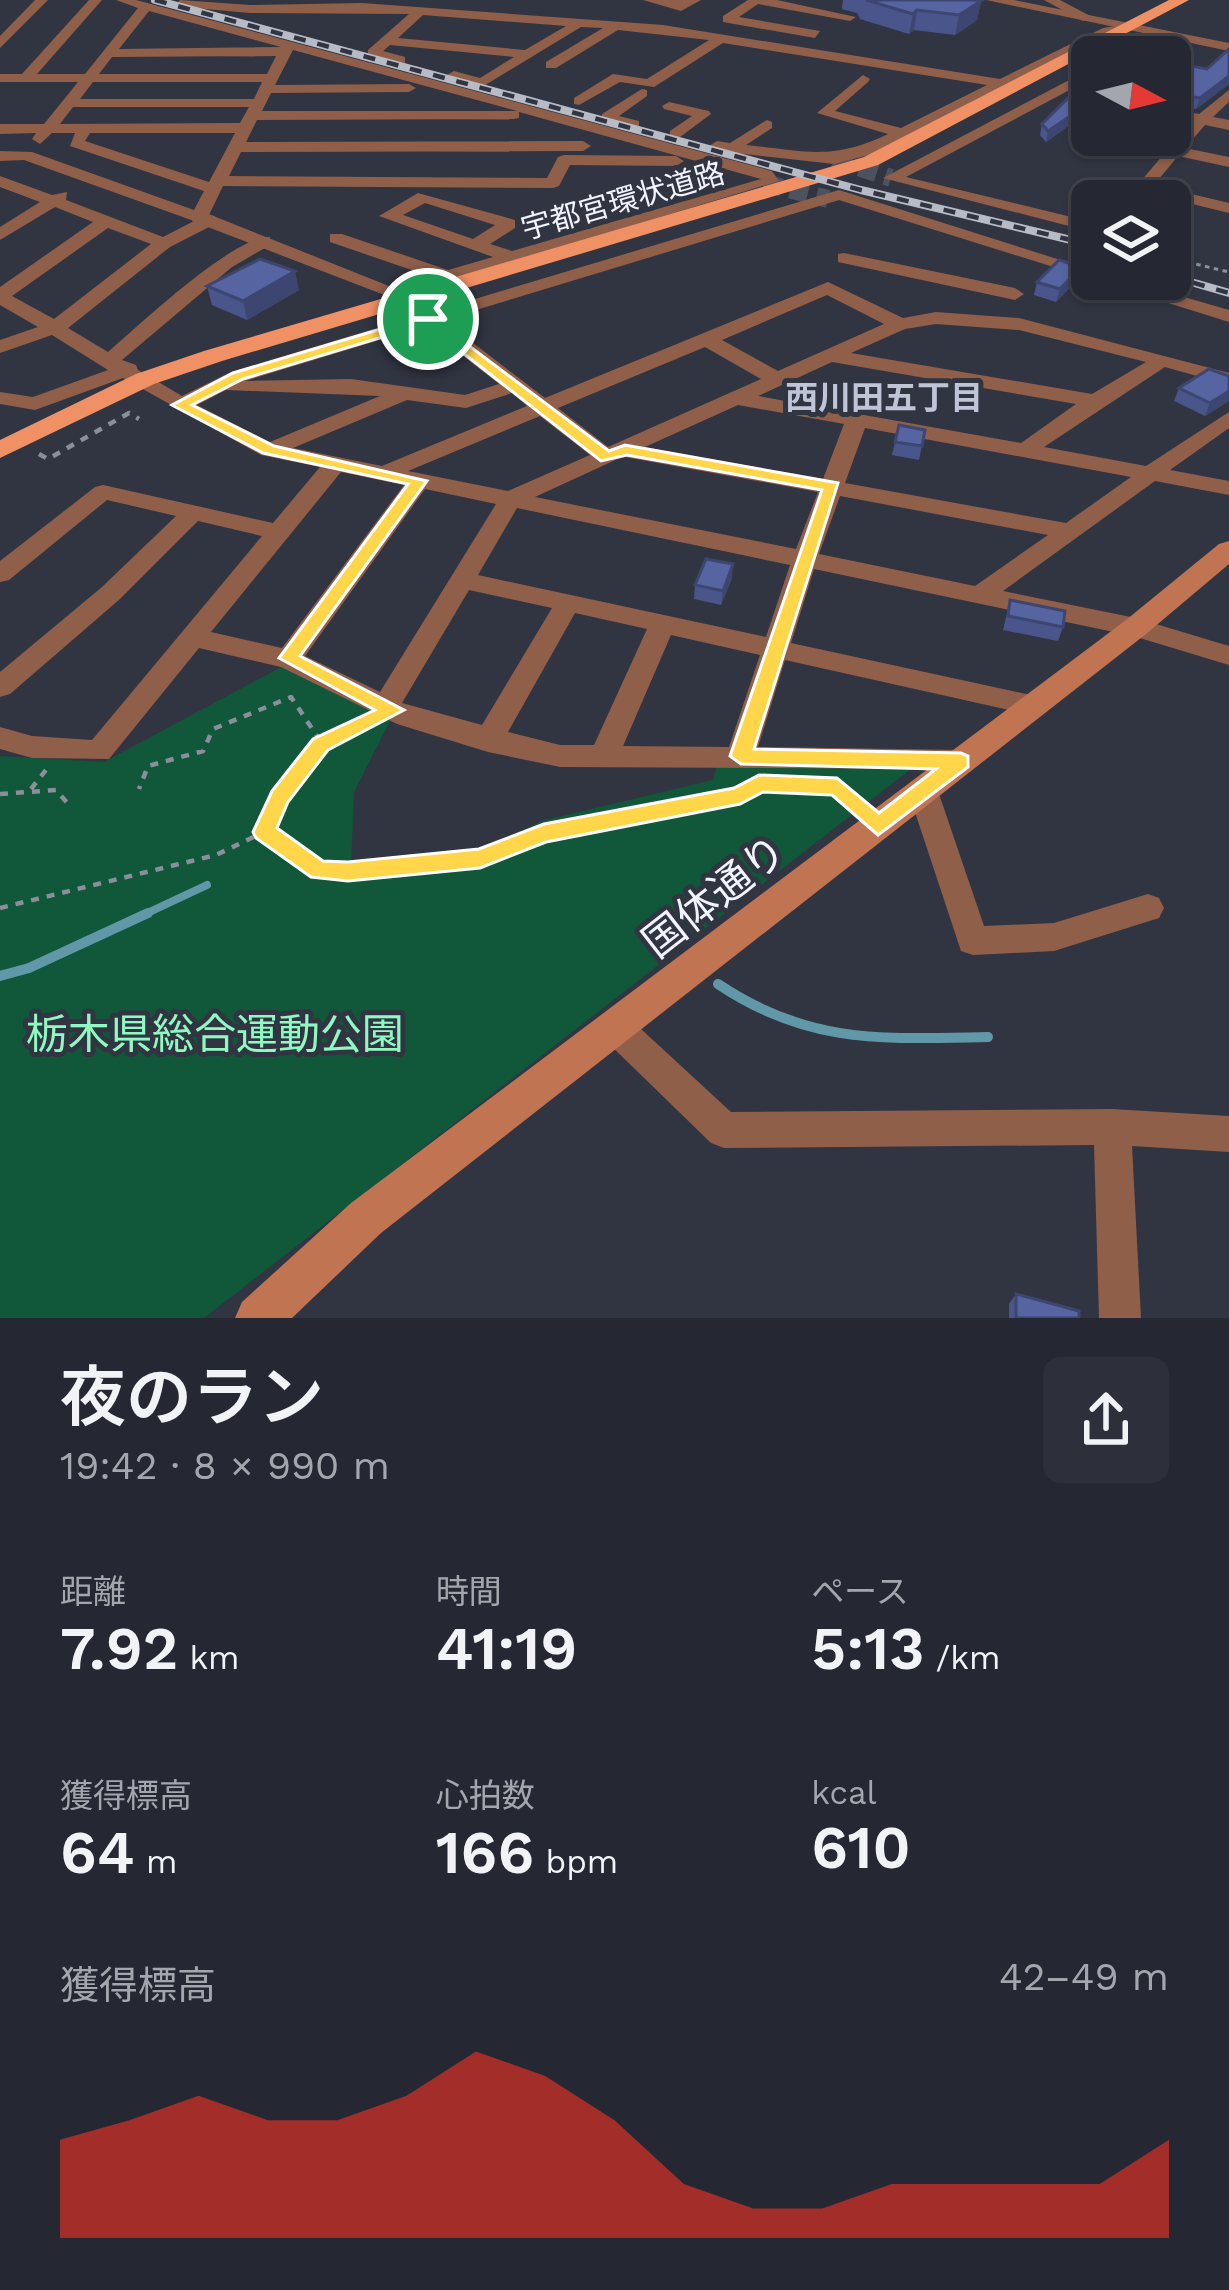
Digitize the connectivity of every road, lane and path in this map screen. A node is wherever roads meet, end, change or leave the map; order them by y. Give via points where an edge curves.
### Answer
1 (42, 0) edge
2 (96, 0) edge
3 (122, 0) edge
4 (177, 0) edge
5 (284, 0) edge
6 (649, 0) edge
7 (695, 0) edge
8 (756, 0) edge
9 (993, 0) edge
10 (1050, 0) edge
11 (308, 4) edge
12 (1186, 5) edge
13 (146, 7) junction
14 (420, 11) junction
15 (850, 16) dead end
16 (188, 18) junction
17 (1088, 18) junction
18 (728, 19) junction
19 (404, 26) junction
20 (576, 26) junction
21 (613, 28) junction
22 (1141, 29) junction
23 (703, 36) junction
24 (1130, 36) edge
25 (1144, 36) edge
26 (720, 39) junction
27 (554, 40) junction
28 (388, 41) junction
29 (0, 44) edge
30 (1229, 47) edge
31 (287, 49) junction
32 (792, 52) junction
33 (109, 53) junction
34 (162, 53) junction
35 (531, 55) junction
36 (551, 65) dead end
37 (1071, 71) edge
38 (89, 77) junction
39 (0, 78) edge
40 (26, 78) junction
41 (863, 79) dead end
42 (482, 83) junction
43 (1007, 84) junction
44 (1071, 84) edge
45 (449, 88) junction
46 (1062, 89) junction
47 (1071, 91) edge
48 (642, 93) dead end
49 (519, 94) dead end
50 (1229, 94) edge
51 (579, 101) dead end
52 (258, 103) junction
53 (68, 104) junction
54 (669, 106) dead end
55 (549, 115) junction
56 (411, 116) junction
57 (1191, 117) edge
58 (1202, 119) junction
59 (957, 124) junction
60 (767, 125) dead end
61 (1229, 125) edge
62 (48, 128) junction
63 (86, 128) junction
64 (174, 128) junction
65 (0, 129) edge
66 (1191, 131) edge
67 (904, 133) junction
68 (675, 134) junction
69 (659, 145) junction
70 (527, 146) junction
71 (1191, 146) edge
72 (235, 147) junction
73 (403, 147) junction
74 (739, 149) junction
75 (1191, 149) edge
76 (1229, 150) edge
77 (690, 153) junction
78 (26, 155) junction
79 (0, 156) edge
80 (1170, 156) edge
81 (1229, 162) edge
82 (151, 167) junction
83 (98, 180) junction
84 (524, 180) junction
85 (1150, 180) edge
86 (1, 182) edge
87 (215, 185) junction
88 (52, 201) junction
89 (1191, 202) edge
90 (1229, 208) edge
91 (204, 219) junction
92 (106, 221) junction
93 (1071, 222) edge
94 (0, 235) edge
95 (336, 238) dead end
96 (264, 242) junction
97 (164, 243) junction
98 (474, 246) junction
99 (511, 257) junction
100 (844, 258) dead end
101 (1047, 263) junction
102 (1191, 263) edge
103 (1071, 270) edge
104 (1229, 272) edge
105 (447, 276) junction
106 (1015, 294) junction
107 (0, 297) edge
108 (1174, 300) edge
109 (410, 304) junction
110 (1229, 316) edge
111 (992, 323) junction
112 (900, 324) junction
113 (56, 327) junction
114 (706, 339) junction
115 (0, 347) edge
116 (831, 356) junction
117 (1161, 361) junction
118 (1229, 379) edge
119 (145, 380) junction
120 (780, 381) junction
121 (513, 386) junction
122 (218, 387) junction
123 (404, 393) junction
124 (0, 398) edge
125 (741, 399) junction
126 (1096, 401) junction
127 (542, 408) junction
128 (139, 418) dead end
129 (1229, 418) edge
130 (857, 420) junction
131 (1027, 449) junction
132 (0, 450) edge
133 (269, 450) junction
134 (616, 453) junction
135 (48, 459) dead end
136 (334, 465) junction
137 (0, 469) edge
138 (1155, 472) junction
139 (382, 474) junction
140 (419, 481) junction
141 (832, 487) junction
142 (1229, 488) edge
143 (511, 500) junction
144 (191, 514) junction
145 (1070, 531) junction
146 (278, 532) junction
147 (1229, 550) edge
148 (805, 558) junction
149 (0, 574) edge
150 (464, 580) junction
151 (980, 595) junction
152 (568, 603) junction
153 (663, 623) junction
154 (1136, 627) junction
155 (192, 637) junction
156 (776, 648) junction
157 (1229, 656) edge
158 (288, 658) junction
159 (0, 687) edge
160 (1031, 705) junction
161 (390, 708) junction
162 (0, 738) edge
163 (488, 741) junction
164 (321, 745) junction
165 (604, 756) junction
166 (741, 756) junction
167 (961, 761) junction
168 (139, 789) dead end
169 (923, 791) junction
170 (0, 794) edge
171 (71, 807) dead end
172 (878, 826) junction
173 (264, 832) junction
174 (0, 908) edge
175 (1148, 908) dead end
176 (616, 1028) junction
177 (1112, 1127) junction
178 (1229, 1134) edge
179 (258, 1318) edge
180 (1120, 1318) edge

1 - 29 street
2 - 40 street
3 - 13 street
4 - 11 street via 250,9
5 - 11 street
6 - 7 street via 681,7
8 - 15 street
8 - 18 street
9 - 17 street
10 - 17 street
11 - 14 street
12 - 22 highway, 宇都宮環状道路
13 - 16 street
13 - 33 street
14 - 19 street
14 - 20 street
16 - 31 street
16 - 34 street
17 - 22 street
18 - 23 street
18 - 32 street via 815,34
19 - 27 street
19 - 28 street
20 - 21 street
20 - 27 street
21 - 23 street
21 - 36 street
22 - 24 highway, 宇都宮環状道路
22 - 25 street
22 - 30 street
22 - 43 street via 1108,31
22 - 59 highway, 宇都宮環状道路
23 - 26 street
26 - 32 street
26 - 51 street via 649,84 618,77
27 - 35 street
28 - 35 street
28 - 42 street via 373,53
31 - 34 street
31 - 45 street
31 - 52 street
32 - 43 street
33 - 34 street
33 - 38 street
35 - 42 street via 518,71
37 - 59 highway, 宇都宮環状道路
38 - 40 street
38 - 52 street
38 - 53 street
39 - 40 street
41 - 67 street via 824,113
42 - 49 street
43 - 67 street
44 - 46 street
45 - 52 street
45 - 55 street
46 - 47 street
46 - 93 street via 891,178
48 - 68 street via 607,116
50 - 58 street
52 - 53 street
52 - 56 street
52 - 64 street
52 - 72 street
53 - 62 street
54 - 68 street via 704,114
55 - 56 street
55 - 69 street
56 - 73 street
57 - 58 street
58 - 61 street
58 - 66 street
59 - 109 highway, 宇都宮環状道路 via 853,177
60 - 74 street
62 - 63 street
62 - 65 street
62 - 78 street
63 - 64 street
63 - 82 street via 76,142
64 - 82 street
67 - 74 street via 835,159
68 - 74 street
69 - 70 street
69 - 77 street
70 - 73 street
70 - 84 street
71 - 76 street
72 - 73 street
72 - 87 street
75 - 81 street
77 - 84 street via 671,165 564,160 553,183
77 - 99 street via 771,181
78 - 79 street
78 - 83 street
80 - 85 street
82 - 87 street
83 - 88 street
83 - 91 street
84 - 87 street
86 - 88 street
87 - 91 street
88 - 92 street
88 - 94 street
89 - 90 street
91 - 96 street
91 - 97 street
92 - 97 street
92 - 107 street
95 - 105 street
96 - 109 street
96 - 119 street via 226,263
97 - 113 street
98 - 98 street via 453,238 388,217 424,197 509,224
98 - 99 street
99 - 105 street
100 - 106 street
101 - 103 street
101 - 106 street
101 - 109 street via 839,195
102 - 104 path
105 - 109 street
106 - 111 street
107 - 113 street
108 - 110 street
109 - 119 highway, 宇都宮環状道路
109 - 121 street
109 - 122 street
111 - 112 street via 949,317
111 - 117 street
112 - 114 street via 828,288
112 - 116 street
113 - 115 street
113 - 119 street
114 - 120 street
114 - 127 street
116 - 120 street
116 - 126 street
117 - 118 street
117 - 126 street
119 - 122 street
119 - 124 street via 35,404
119 - 132 highway, 宇都宮環状道路
119 - 133 street
119 - 137 highway, 宇都宮環状道路
120 - 125 street
121 - 123 street via 466,402
121 - 127 street
122 - 123 street via 351,385
123 - 133 street
125 - 130 street
125 - 134 street
126 - 131 street
127 - 134 street
127 - 139 street
128 - 135 path via 129,413
129 - 138 street
130 - 131 street
130 - 141 street
131 - 138 street
133 - 136 street
134 - 141 street
134 - 143 street
136 - 139 street
136 - 146 street
138 - 142 street
138 - 145 street
139 - 140 street
140 - 143 street
140 - 158 street
141 - 145 street
141 - 148 street
143 - 148 street
143 - 150 street
144 - 146 street
144 - 149 street via 103,492
144 - 159 street
145 - 151 street
146 - 155 street
147 - 154 main road, 国体通り
148 - 151 street
148 - 156 street
150 - 152 street
150 - 161 street
151 - 154 street
152 - 153 street
152 - 163 street
153 - 156 street
153 - 165 street
154 - 157 street
154 - 160 main road, 国体通り
155 - 158 street
155 - 162 street via 99,751
156 - 160 street
156 - 166 street
158 - 161 street
160 - 167 main road, 国体通り
161 - 163 street
161 - 164 path
163 - 165 street
164 - 168 path via 290,697 213,730 203,751 148,766
164 - 173 path via 279,797
165 - 166 street
166 - 167 street
167 - 169 main road, 国体通り
169 - 172 main road, 国体通り
169 - 175 street via 973,941 1054,937
170 - 171 path via 56,790
172 - 173 path via 837,786 759,783 740,796 544,833 480,858 348,872 319,870
172 - 176 main road, 国体通り
173 - 174 path via 216,855
176 - 177 street via 724,1130
176 - 179 main road, 国体通り via 366,1218
177 - 178 street
177 - 180 street

